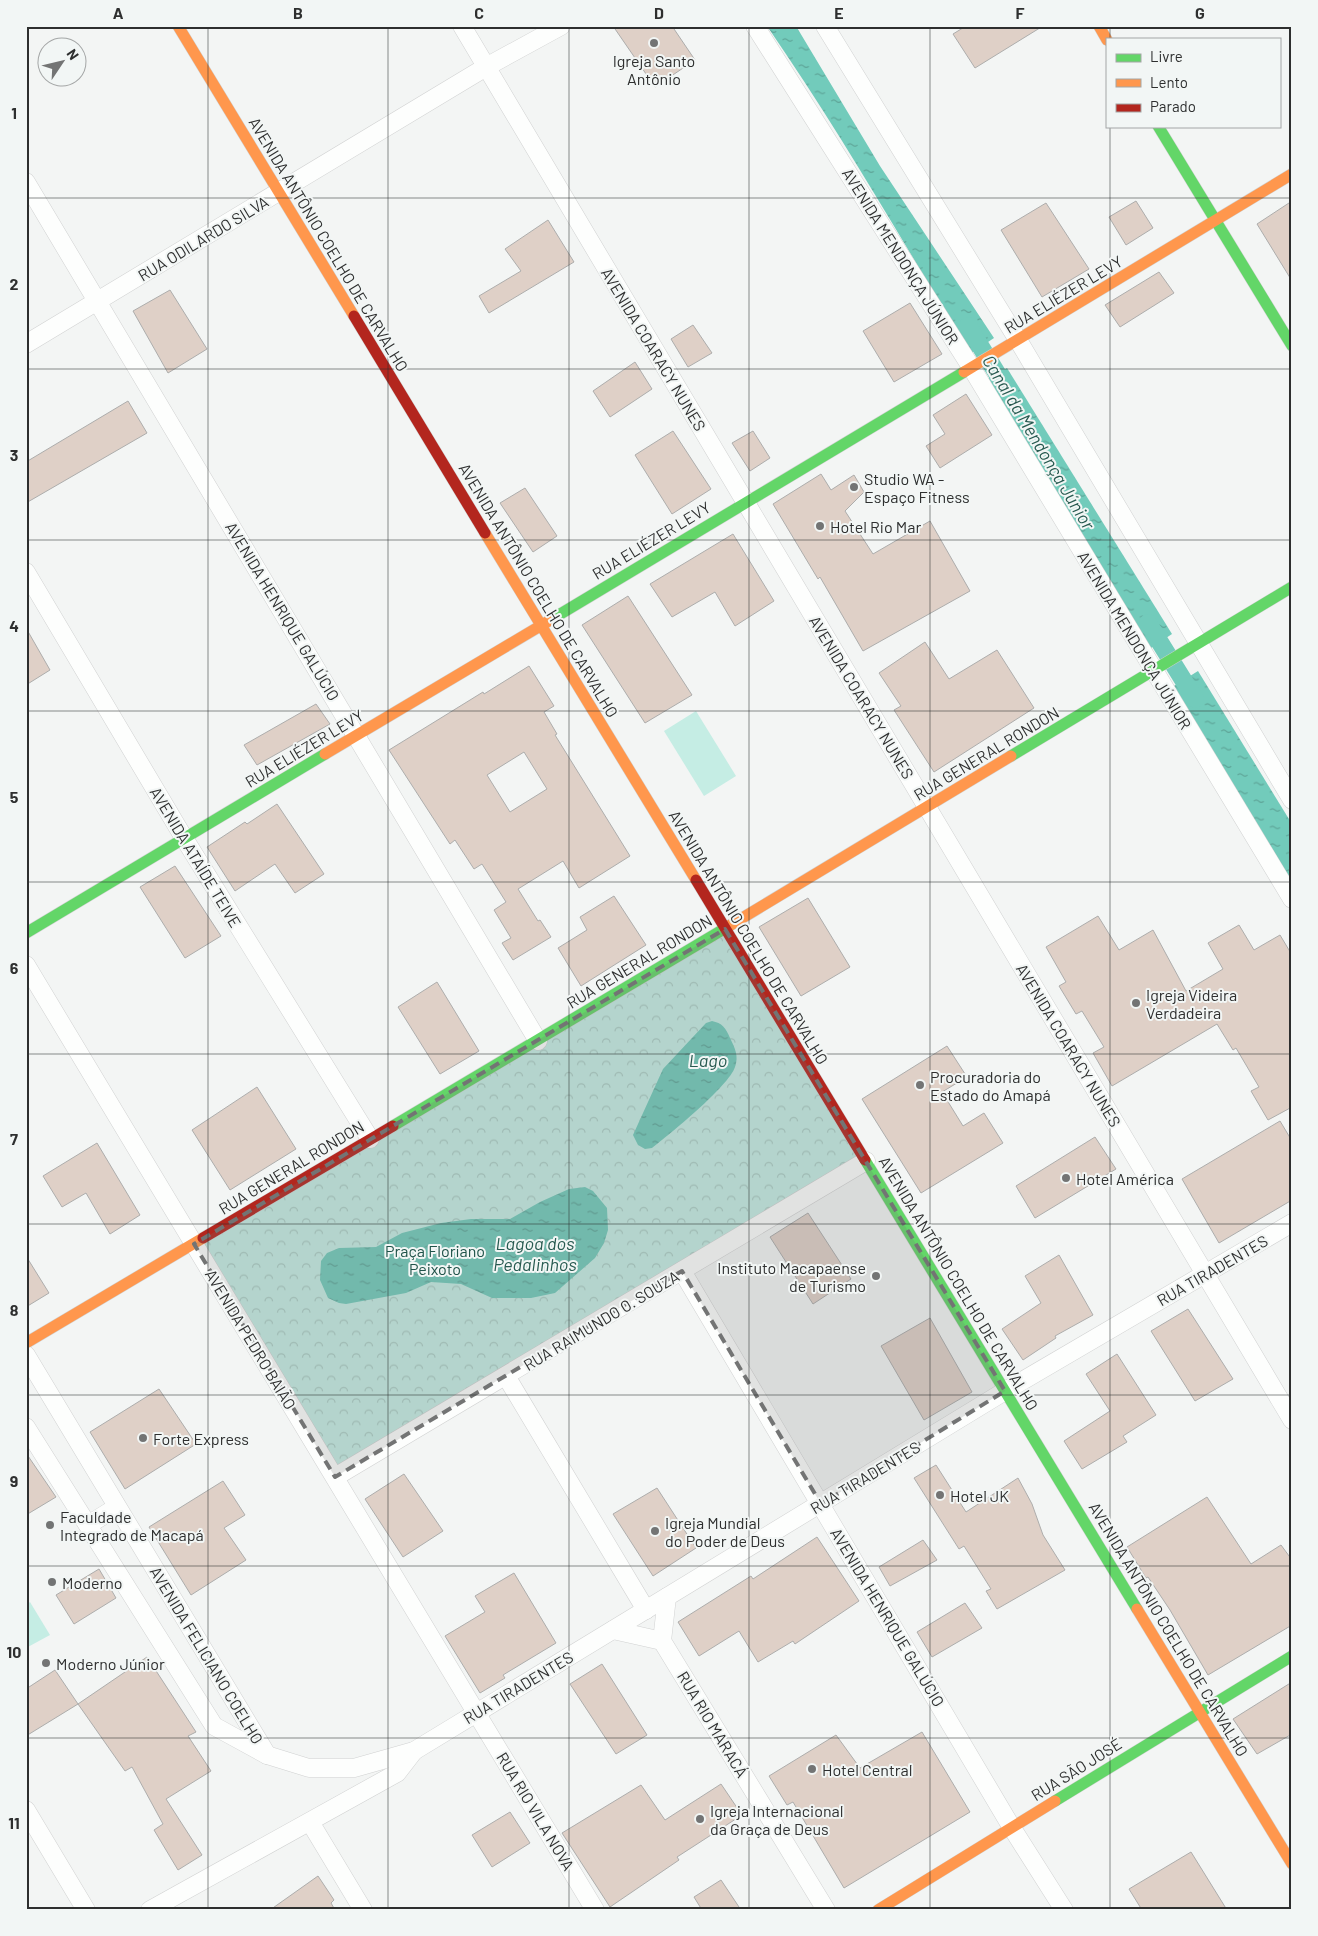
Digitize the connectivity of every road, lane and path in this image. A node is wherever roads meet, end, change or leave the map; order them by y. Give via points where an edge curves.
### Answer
1 (178, 26) edge
2 (462, 26) edge
3 (561, 26) edge
4 (755, 26) edge
5 (825, 26) edge
6 (1099, 26) edge
7 (1106, 38) edge
8 (486, 67) junction
9 (1159, 128) edge
10 (1292, 174) edge
11 (26, 182) edge
12 (279, 192) junction
13 (1215, 222) junction
14 (97, 302) junction
15 (1018, 340) junction
16 (26, 344) edge
17 (1292, 346) edge
18 (974, 366) junction
19 (746, 502) junction
20 (26, 572) edge
21 (1292, 587) edge
22 (541, 625) junction
23 (1192, 646) junction
24 (1156, 668) junction
25 (357, 735) junction
26 (1292, 800) edge
27 (928, 808) junction
28 (184, 838) junction
29 (1292, 899) edge
30 (725, 930) junction
31 (26, 933) edge
32 (26, 965) edge
33 (538, 1041) junction
34 (370, 1139) junction
35 (866, 1161) junction
36 (1292, 1223) edge
37 (194, 1244) junction
38 (682, 1271) junction
39 (1205, 1274) junction
40 (26, 1343) edge
41 (26, 1355) edge
42 (506, 1376) junction
43 (1005, 1391) junction
44 (1292, 1420) edge
45 (26, 1427) edge
46 (335, 1477) junction
47 (821, 1504) junction
48 (118, 1507) junction
49 (88, 1525) junction
50 (667, 1597) junction
51 (646, 1610) junction
52 (613, 1630) junction
53 (662, 1641) junction
54 (1292, 1656) edge
55 (1200, 1711) junction
56 (476, 1712) junction
57 (414, 1751) junction
58 (267, 1755) junction
59 (26, 1810) edge
60 (310, 1822) junction
61 (1012, 1828) junction
62 (1292, 1864) edge
63 (86, 1910) edge
64 (150, 1910) edge
65 (363, 1910) edge
66 (596, 1910) edge
67 (826, 1910) edge
68 (878, 1910) edge
69 (1064, 1910) edge

1 - 12 street, AVENIDA ANTÔNIO COELHO DE CARVALHO
2 - 8 street, AVENIDA COARACY NUNES
3 - 8 street, RUA ODILARDO SILVA
4 - 18 street, AVENIDA MENDONÇA JÚNIOR
5 - 15 street
6 - 7 street
8 - 12 street, RUA ODILARDO SILVA
8 - 19 street, AVENIDA COARACY NUNES
9 - 13 street
10 - 13 street, RUA ELIÉZER LEVY
11 - 14 street, AVENIDA HENRIQUE GALÚCIO
12 - 14 street, RUA ODILARDO SILVA
12 - 22 street, AVENIDA ANTÔNIO COELHO DE CARVALHO
13 - 15 street, RUA ELIÉZER LEVY
13 - 17 street
14 - 16 street, RUA ODILARDO SILVA
14 - 25 street, AVENIDA HENRIQUE GALÚCIO
15 - 18 street, RUA ELIÉZER LEVY
15 - 23 street
18 - 19 street, RUA ELIÉZER LEVY
18 - 24 street, AVENIDA MENDONÇA JÚNIOR
19 - 22 street, RUA ELIÉZER LEVY
19 - 27 street, AVENIDA COARACY NUNES
20 - 28 street, AVENIDA ATAÍDE TEIVE
21 - 23 street, RUA GENERAL RONDON
22 - 25 street, RUA ELIÉZER LEVY
22 - 30 street, AVENIDA ANTÔNIO COELHO DE CARVALHO
23 - 24 street, RUA GENERAL RONDON
23 - 26 street
24 - 27 street, RUA GENERAL RONDON
24 - 29 street, AVENIDA MENDONÇA JÚNIOR
25 - 28 street, RUA ELIÉZER LEVY
25 - 33 street, AVENIDA HENRIQUE GALÚCIO
27 - 30 street, RUA GENERAL RONDON
27 - 39 street, AVENIDA COARACY NUNES
28 - 31 street, RUA ELIÉZER LEVY
28 - 34 street, AVENIDA ATAÍDE TEIVE
30 - 33 street, RUA GENERAL RONDON
30 - 35 street, AVENIDA ANTÔNIO COELHO DE CARVALHO
32 - 37 street, AVENIDA PEDRO BAIÃO
33 - 34 street, RUA GENERAL RONDON
34 - 37 street, RUA GENERAL RONDON
35 - 38 street, RUA RAIMUNDO O. SOUZA
35 - 43 street, AVENIDA ANTÔNIO COELHO DE CARVALHO
36 - 39 street, RUA TIRADENTES
37 - 40 street, RUA GENERAL RONDON
37 - 46 street, AVENIDA PEDRO BAIÃO
38 - 42 street, RUA RAIMUNDO O. SOUZA
38 - 47 street, AVENIDA HENRIQUE GALÚCIO
39 - 43 street, RUA TIRADENTES
39 - 44 street, AVENIDA COARACY NUNES
41 - 48 street, AVENIDA FELICIANO COELHO
42 - 46 street, RUA RAIMUNDO O. SOUZA
42 - 51 street
43 - 47 street, RUA TIRADENTES
43 - 55 street, AVENIDA ANTÔNIO COELHO DE CARVALHO
45 - 49 street, AVENIDA FELICIANO COELHO
46 - 56 street, AVENIDA PEDRO BAIÃO
47 - 50 street, RUA TIRADENTES
47 - 61 street, AVENIDA HENRIQUE GALÚCIO
48 - 49 street
48 - 58 street, AVENIDA FELICIANO COELHO
49 - 58 street, AVENIDA FELICIANO COELHO via 214,1726
50 - 51 street, RUA TIRADENTES
50 - 53 street
51 - 52 street, RUA TIRADENTES
52 - 53 street
52 - 56 street, RUA TIRADENTES
53 - 67 street, RUA RIO MARACÁ
54 - 55 street, RUA SÃO JOSÉ
55 - 61 street, RUA SÃO JOSÉ
55 - 62 street, AVENIDA ANTÔNIO COELHO DE CARVALHO
56 - 57 street, RUA TIRADENTES
56 - 66 street, RUA RIO VILA NOVA
57 - 58 street, RUA TIRADENTES via 354,1768 309,1768
57 - 60 street, RUA TIRADENTES via 397,1772
59 - 63 street
60 - 64 street, RUA TIRADENTES
60 - 65 street
61 - 68 street, RUA SÃO JOSÉ
61 - 69 street, AVENIDA HENRIQUE GALÚCIO

